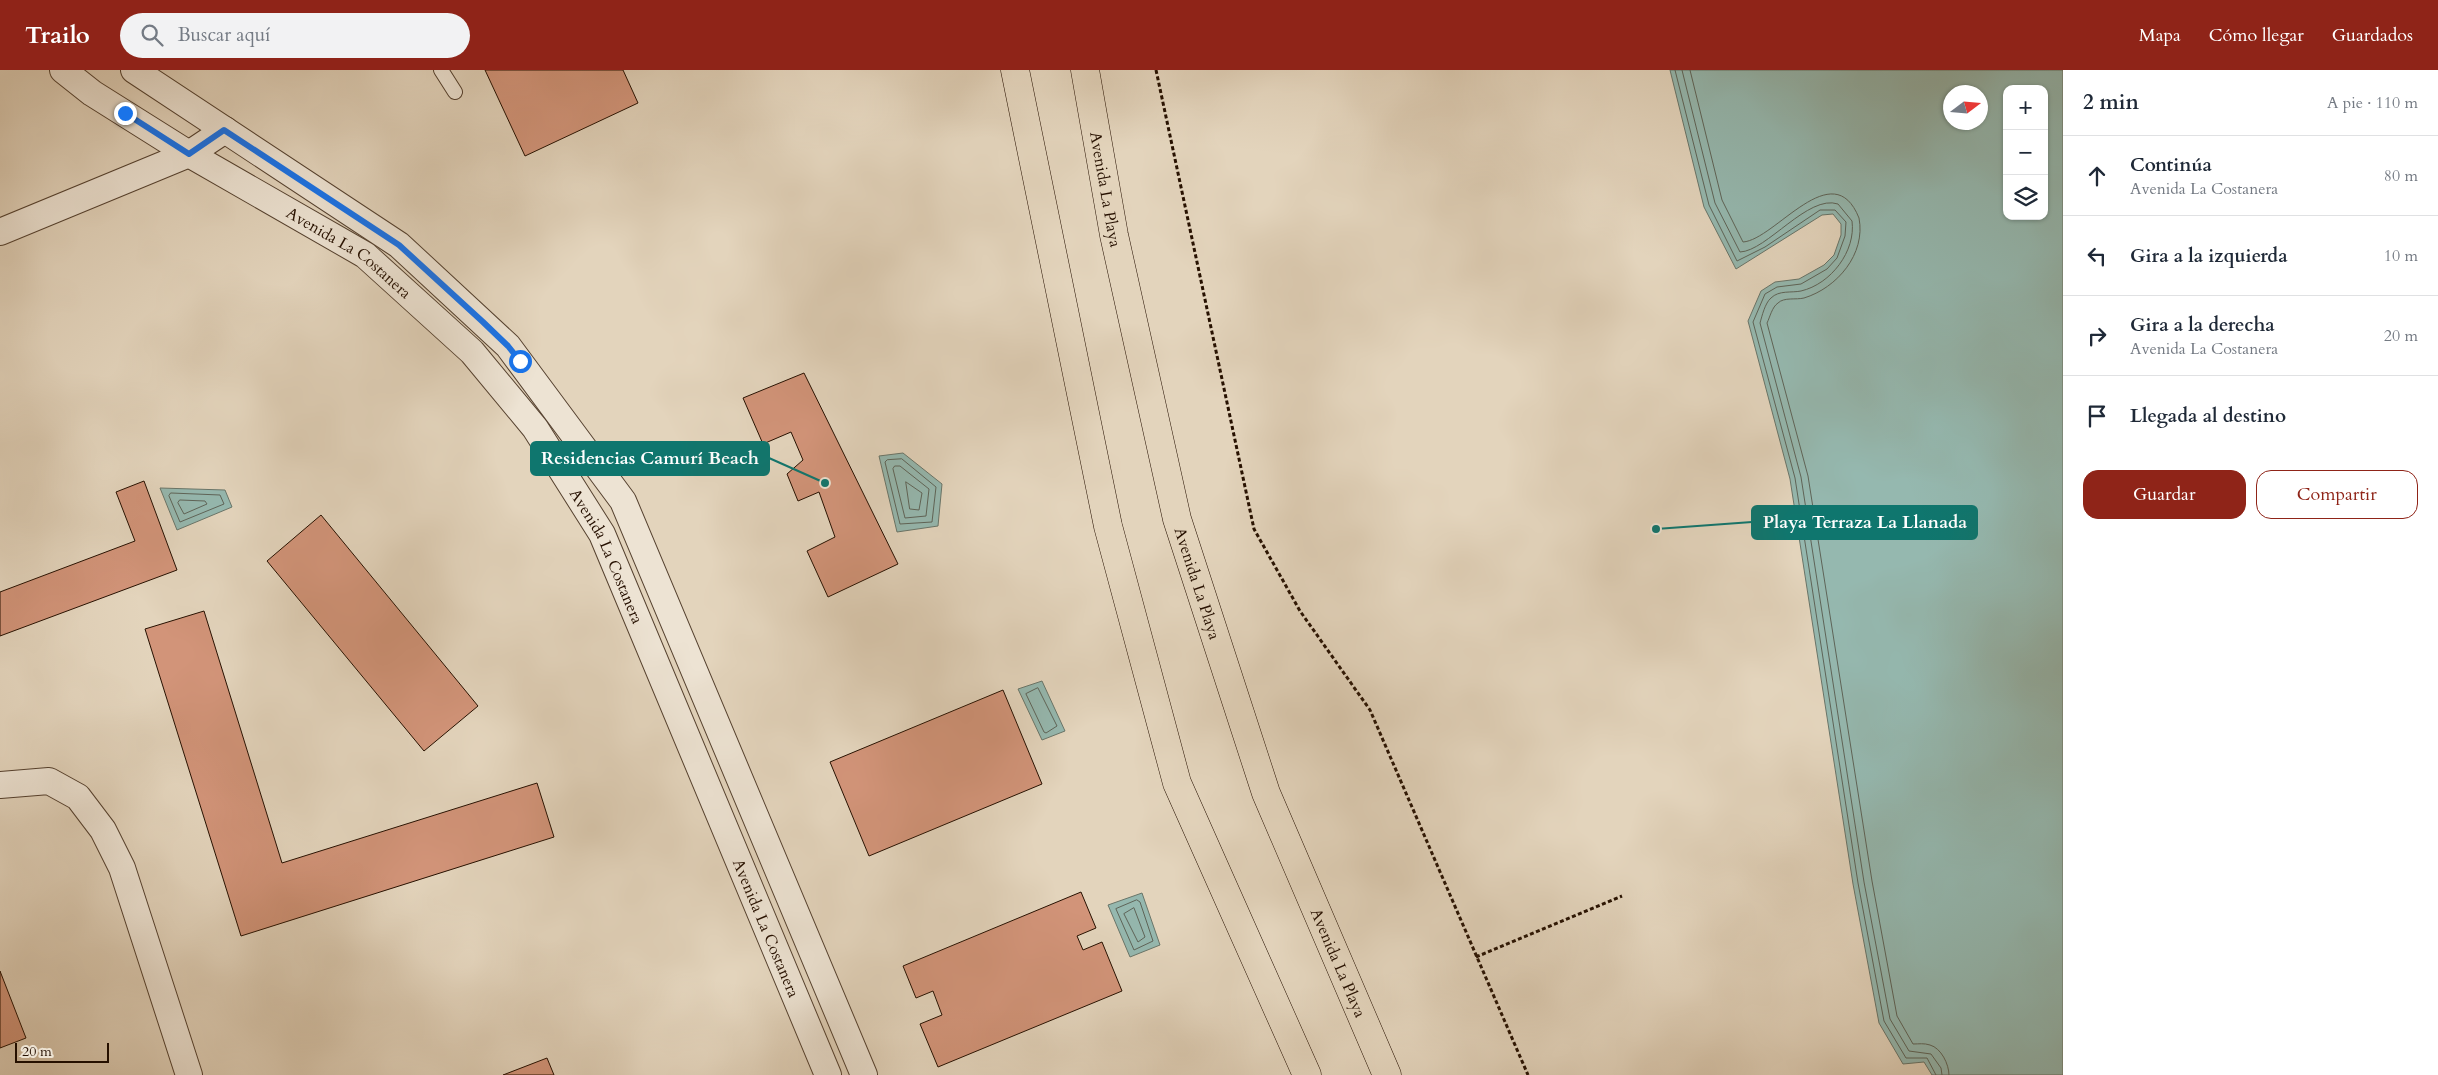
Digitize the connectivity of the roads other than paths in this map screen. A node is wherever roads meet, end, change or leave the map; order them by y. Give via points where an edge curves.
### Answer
1 (63, 70) edge
2 (134, 70) edge
3 (441, 70) edge
4 (1015, 70) edge
5 (1085, 70) edge
6 (455, 92) dead end
7 (224, 130) junction
8 (189, 154) junction
9 (0, 232) edge
10 (0, 785) edge
11 (189, 1075) edge
12 (828, 1075) edge
13 (864, 1075) edge
14 (1307, 1075) edge
15 (1387, 1075) edge

1 - 8 street, Avenida La Costanera via 92,93
2 - 7 street, Avenida La Costanera
3 - 6 lane
4 - 14 main road via 1108,526 1177,783
5 - 15 main road, Avenida La Playa via 1114,235 1177,519 1266,793
7 - 8 street
7 - 13 street, Avenida La Costanera via 399,245 483,322 508,346 623,502
8 - 9 street
8 - 12 street, Avenida La Costanera via 365,255 472,352 535,428 602,534
10 - 11 street via 49,781 78,798 103,830 122,868

